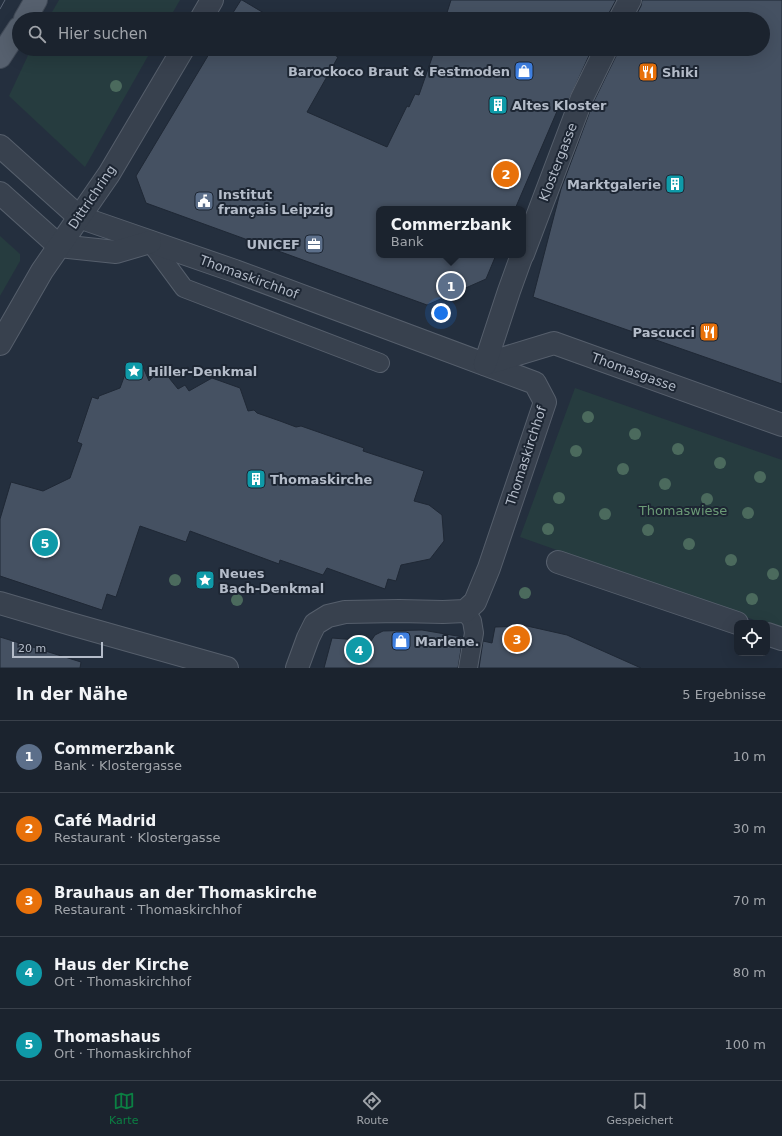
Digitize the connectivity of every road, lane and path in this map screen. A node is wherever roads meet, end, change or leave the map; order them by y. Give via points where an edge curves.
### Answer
1 (36, 0) edge
2 (212, 0) edge
3 (630, 0) edge
4 (29, 12) edge
5 (205, 12) edge
6 (624, 12) edge
7 (12, 39) edge
8 (179, 56) edge
9 (603, 56) edge
10 (0, 57) edge
11 (0, 146) edge
12 (0, 193) edge
13 (79, 217) junction
14 (150, 242) junction
15 (59, 246) junction
16 (526, 246) edge
17 (521, 258) edge
18 (0, 344) edge
19 (380, 363) dead end
20 (485, 364) junction
21 (782, 425) edge
22 (558, 562) dead end
23 (0, 603) edge
24 (464, 610) junction
25 (734, 622) edge
26 (770, 635) edge
27 (782, 639) edge
28 (227, 668) edge
29 (297, 668) edge
30 (468, 668) edge

1 - 4 main road
2 - 5 street
3 - 6 street
7 - 10 main road
8 - 13 street, Dittrichring
9 - 16 street, Klostergasse via 582,98
11 - 13 street, Thomaskirchhof
12 - 15 street
13 - 14 street, Thomaskirchhof
13 - 15 street, Dittrichring
14 - 15 street via 116,252
14 - 19 lane via 184,288
14 - 20 street, Thomaskirchhof
15 - 18 street, Dittrichring
17 - 20 street, Klostergasse
20 - 21 street, Thomasgasse via 554,343
20 - 24 street, Thomaskirchhof via 535,383 545,402 481,587 475,602
22 - 25 street
23 - 28 street
24 - 29 street via 345,612 328,616 315,624
24 - 30 lane via 472,621 474,633
26 - 27 street

